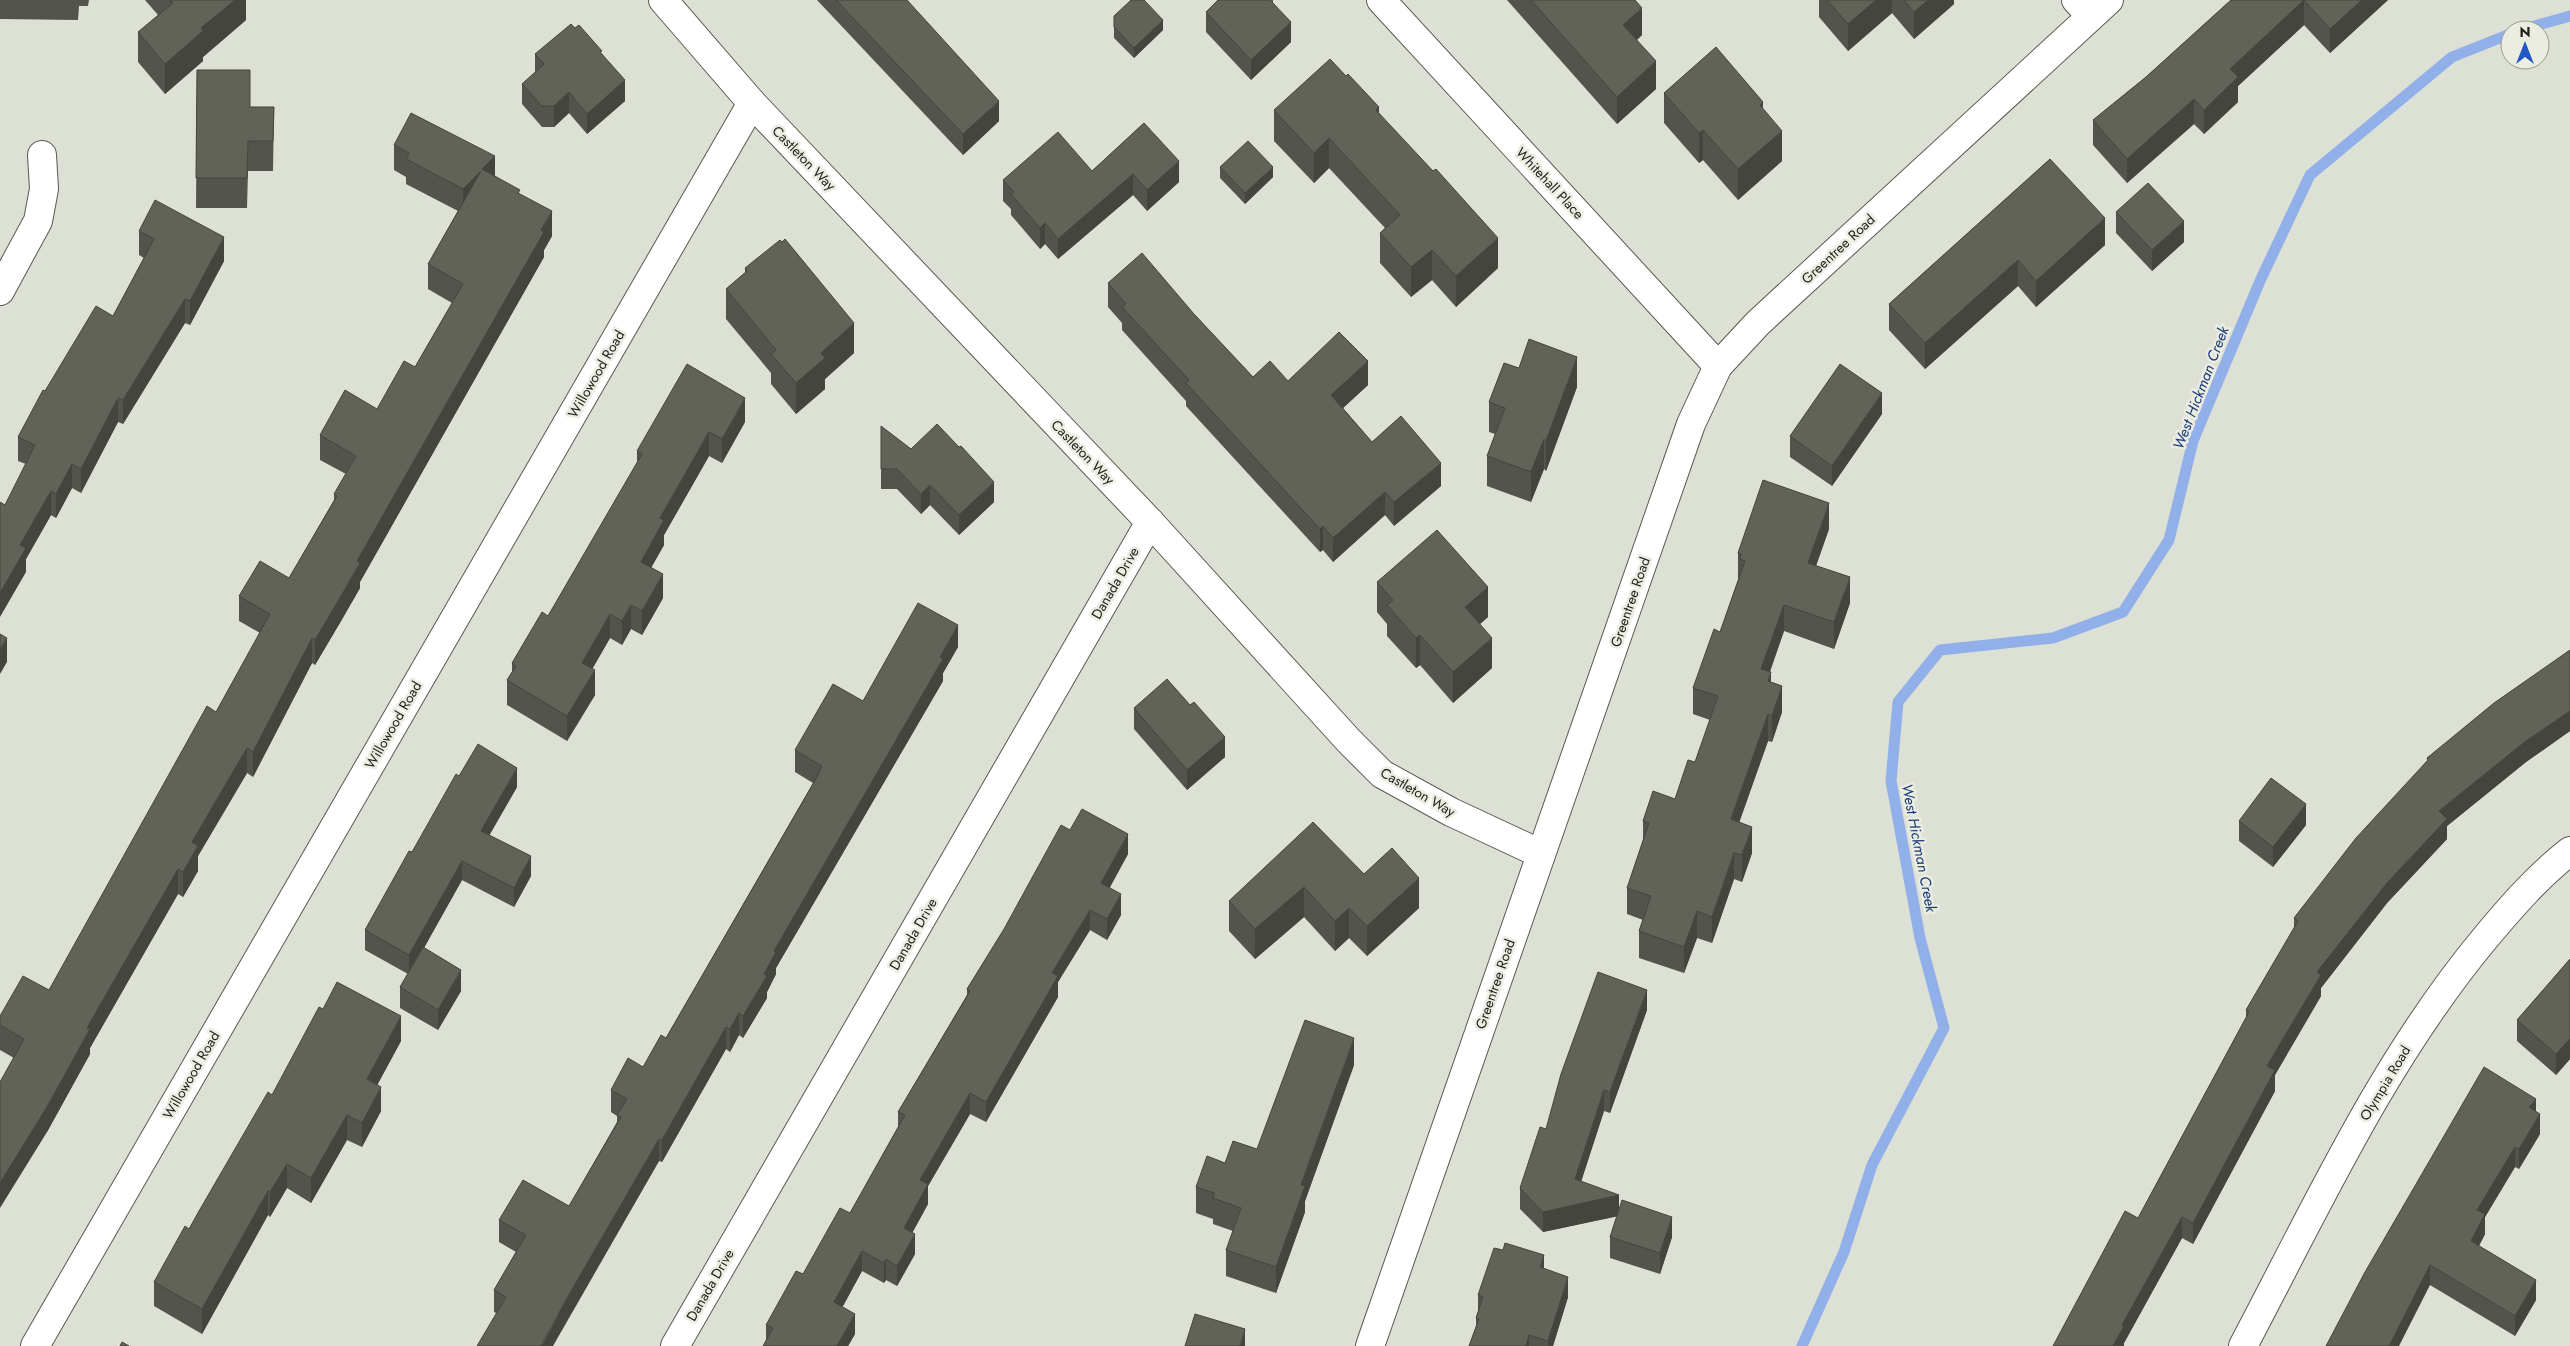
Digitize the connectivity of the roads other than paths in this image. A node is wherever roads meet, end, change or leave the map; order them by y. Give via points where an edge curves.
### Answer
1 (663, 0) edge
2 (1381, 0) edge
3 (2092, 5) edge
4 (752, 103) junction
5 (42, 155) dead end
6 (0, 291) edge
7 (1718, 366) junction
8 (1150, 522) junction
9 (2570, 851) edge
10 (1541, 854) junction
11 (35, 1346) edge
12 (675, 1346) edge
13 (1370, 1346) edge
14 (2243, 1346) edge

1 - 4 street, Castleton Way
2 - 7 street, Whitehall Place
3 - 7 street, Greentree Road via 1765,317
4 - 8 street, Castleton Way
4 - 11 street, Willowood Road
5 - 6 street via 44,189 38,221
7 - 10 street, Greentree Road via 1691,424
8 - 10 street, Castleton Way via 1382,774 1451,812
8 - 12 street, Danada Drive
9 - 14 street, Olympia Road via 2547,869 2498,922 2458,971 2413,1036 2366,1112
10 - 13 street, Greentree Road

